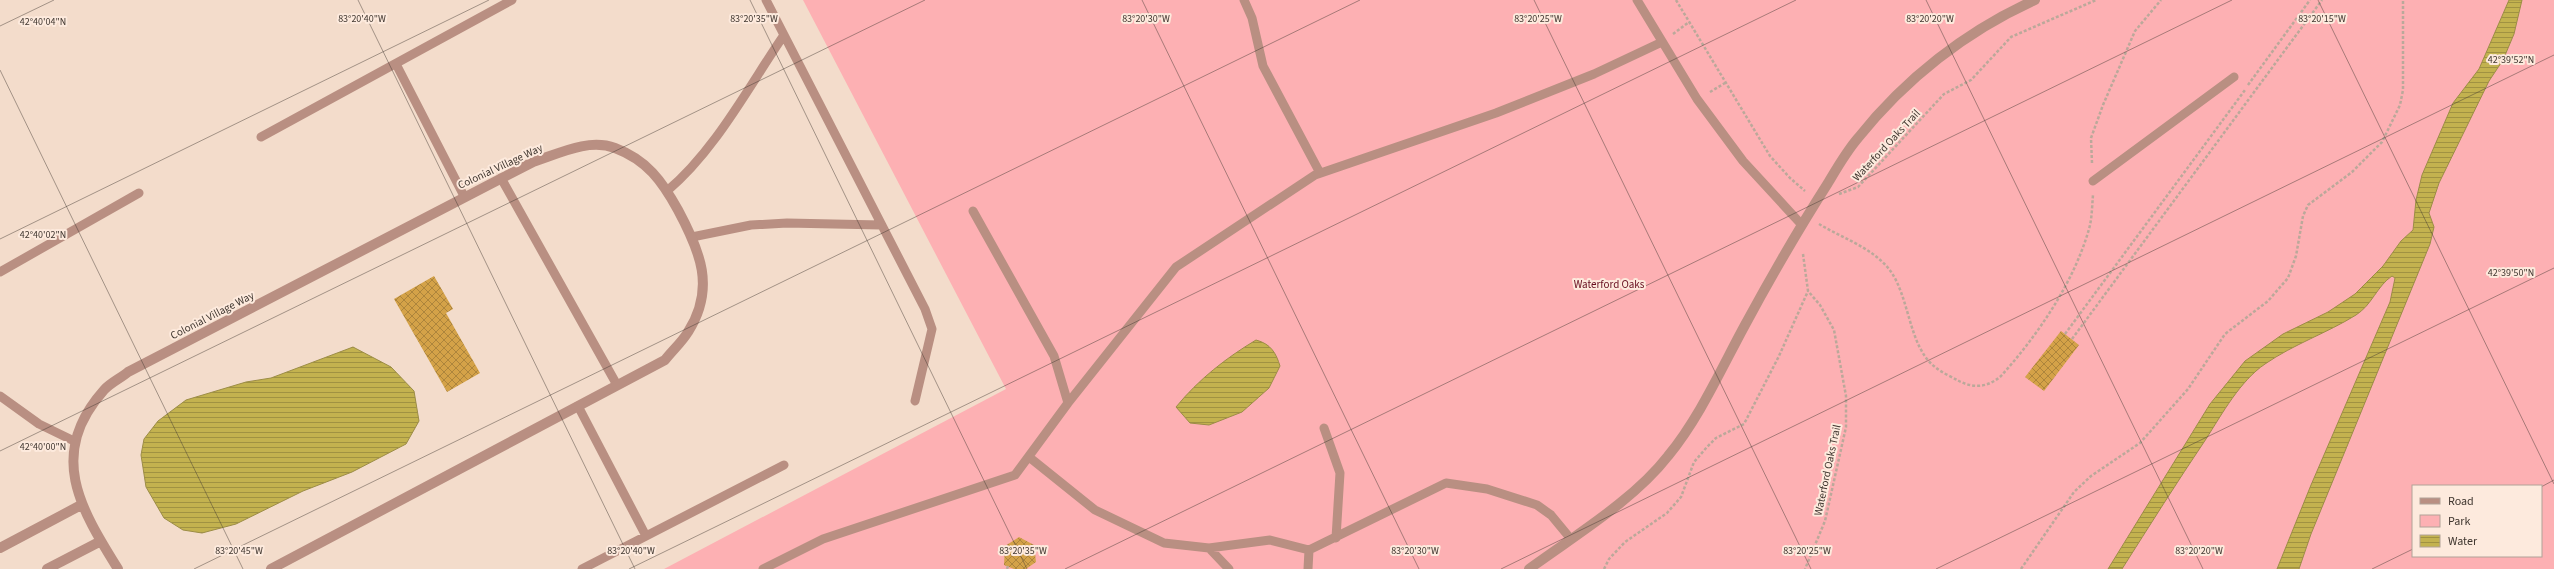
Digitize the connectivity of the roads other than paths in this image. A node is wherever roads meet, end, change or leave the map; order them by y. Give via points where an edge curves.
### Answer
1 (512, 0) edge
2 (766, 0) edge
3 (1244, 0) edge
4 (1637, 0) edge
5 (2035, 0) edge
6 (784, 35) junction
7 (1662, 42) junction
8 (396, 64) junction
9 (2234, 77) dead end
10 (261, 137) dead end
11 (1320, 173) junction
12 (501, 178) junction
13 (2093, 181) road end
14 (668, 191) junction
15 (140, 193) dead end
16 (464, 196) junction
17 (973, 211) dead end
18 (1801, 224) junction
19 (881, 225) junction
20 (692, 236) junction
21 (0, 272) edge
22 (617, 385) junction
23 (0, 396) edge
24 (915, 401) dead end
25 (1068, 403) junction
26 (578, 406) junction
27 (1324, 428) dead end
28 (74, 441) junction
29 (1029, 457) junction
30 (784, 464) dead end
31 (81, 505) junction
32 (646, 536) junction
33 (1336, 538) junction
34 (1570, 538) junction
35 (101, 541) junction
36 (0, 548) edge
37 (1209, 548) junction
38 (1309, 550) junction
39 (47, 569) edge
40 (118, 569) edge
41 (271, 569) edge
42 (582, 569) edge
43 (763, 569) edge
44 (1229, 569) edge
45 (1308, 569) edge
46 (1529, 569) edge

1 - 8 lane
2 - 6 lane
3 - 11 lane via 1252,18 1263,66
4 - 7 lane
5 - 18 street via 2012,10 1960,41 1913,79 1856,139
6 - 14 lane via 723,127 693,167
6 - 19 lane
7 - 11 lane via 1594,74 1496,113
7 - 18 lane via 1697,99 1743,161
8 - 10 lane
8 - 16 lane
9 - 13 lane
11 - 25 lane via 1176,267
12 - 14 street, Colonial Village Way via 533,162 580,146 614,147 645,164 663,182
12 - 16 street, Colonial Village Way
12 - 22 lane
14 - 20 street, Colonial Village Way
15 - 21 lane
16 - 28 street, Colonial Village Way via 128,372 104,390 78,429
17 - 25 lane via 1054,356
18 - 34 street via 1697,413 1669,455 1648,480
19 - 20 lane via 752,225
19 - 24 lane via 925,309 932,329
20 - 22 street, Colonial Village Way via 703,270 701,297 688,334 665,360
22 - 26 street, Colonial Village Way
23 - 28 lane via 39,424
25 - 29 lane
26 - 32 lane
26 - 41 street, Colonial Village Way
27 - 33 lane via 1340,473
28 - 31 street, Colonial Village Way via 72,454
29 - 37 lane via 1094,510 1164,543
29 - 43 lane via 1015,475 823,539
30 - 32 lane
31 - 35 street, Colonial Village Way
31 - 36 street
32 - 42 lane
33 - 34 lane via 1446,483 1487,489 1537,505 1551,515
33 - 38 lane
34 - 46 street
35 - 39 street
35 - 40 street, Colonial Village Way
37 - 38 lane via 1270,540
37 - 44 lane
38 - 45 lane

